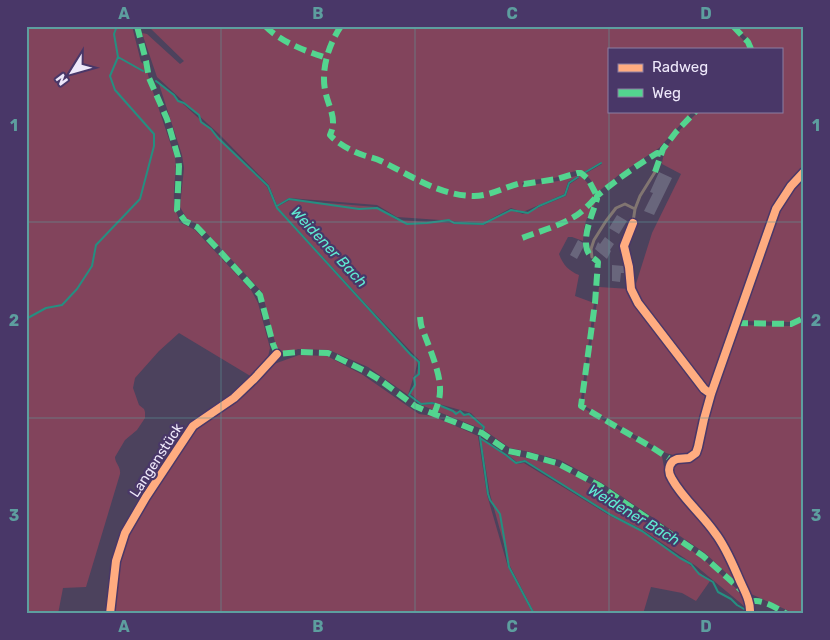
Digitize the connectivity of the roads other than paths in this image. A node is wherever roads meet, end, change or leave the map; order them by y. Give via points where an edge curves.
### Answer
1 (655, 172) dead end
2 (804, 172) edge
3 (634, 209) junction
4 (633, 223) joint
5 (592, 257) dead end
6 (277, 354) dead end
7 (711, 394) junction
8 (110, 614) edge
9 (750, 614) edge

1 - 3 lane
2 - 7 street via 776,209
3 - 4 lane
3 - 5 lane via 625,204 616,208 594,240
4 - 7 street via 624,246 631,288 638,303
6 - 8 street, Langenstück via 234,398 192,426 125,533 116,561
7 - 9 street via 697,450 689,458 673,461 669,466 670,474 725,548 750,602

